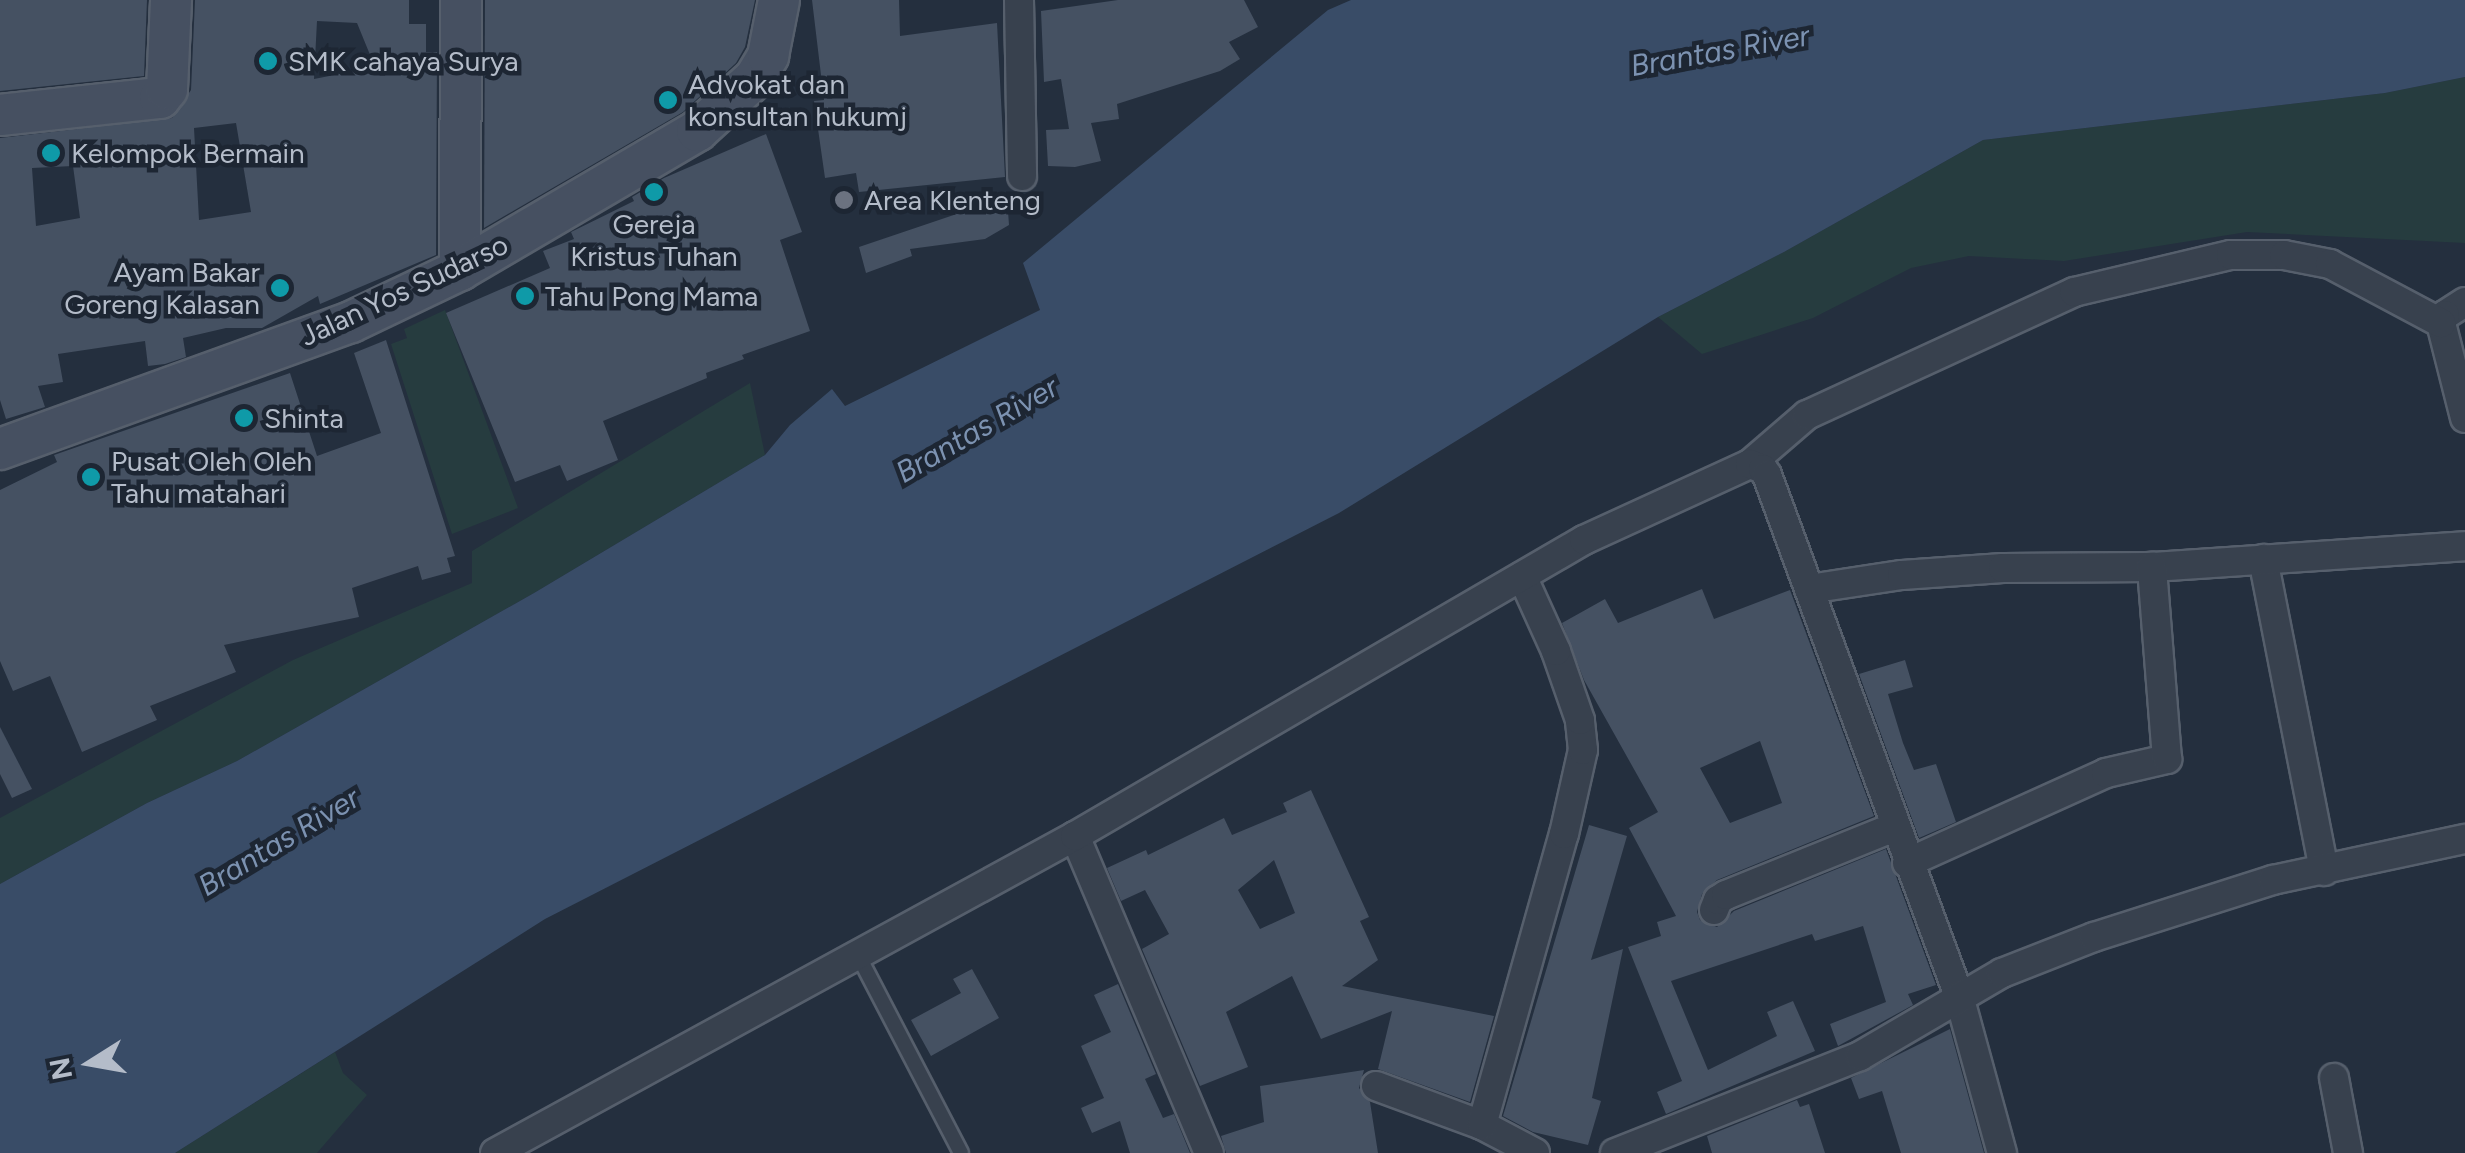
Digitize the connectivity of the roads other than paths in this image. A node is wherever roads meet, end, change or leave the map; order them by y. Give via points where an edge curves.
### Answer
1 (172, 0) edge
2 (461, 0) edge
3 (780, 0) edge
4 (1019, 0) edge
5 (0, 115) edge
6 (1022, 176) dead end
7 (460, 270) junction
8 (2465, 302) edge
9 (2441, 322) junction
10 (2465, 418) edge
11 (0, 448) edge
12 (1750, 464) junction
13 (2465, 546) edge
14 (2263, 560) junction
15 (2152, 567) junction
16 (1522, 576) junction
17 (1809, 588) junction
18 (1894, 827) junction
19 (1075, 836) junction
20 (2465, 839) edge
21 (1907, 863) junction
22 (2324, 871) junction
23 (1714, 910) dead end
24 (858, 955) junction
25 (1960, 996) junction
26 (2334, 1078) dead end
27 (1376, 1086) dead end
28 (1482, 1125) junction
29 (495, 1153) edge
30 (961, 1153) edge
31 (1209, 1153) edge
32 (1535, 1153) edge
33 (1615, 1153) edge
34 (2002, 1153) edge
35 (2348, 1153) edge

1 - 5 main road via 167,89 160,98
2 - 7 main road
3 - 7 main road, Jalan Yos Sudarso via 768,56 755,78 697,131
4 - 6 street
7 - 11 main road, Jalan Yos Sudarso via 350,322
8 - 9 street
9 - 10 street
9 - 12 street via 2330,264 2232,255 2074,292 1806,414
12 - 16 street
12 - 17 street via 1767,476
13 - 14 street
14 - 15 street
14 - 22 street
15 - 17 street via 1986,570
15 - 21 street via 2167,759 2106,773
16 - 19 street
16 - 28 street via 1556,650 1583,750
17 - 18 street
18 - 21 street
18 - 23 street via 1726,894
19 - 24 street
19 - 31 street
20 - 22 street
21 - 25 street
22 - 25 street via 2273,880 2094,936
24 - 29 street
24 - 30 lane
25 - 33 street via 1860,1056
25 - 34 street
26 - 35 street
27 - 28 street
28 - 32 street

